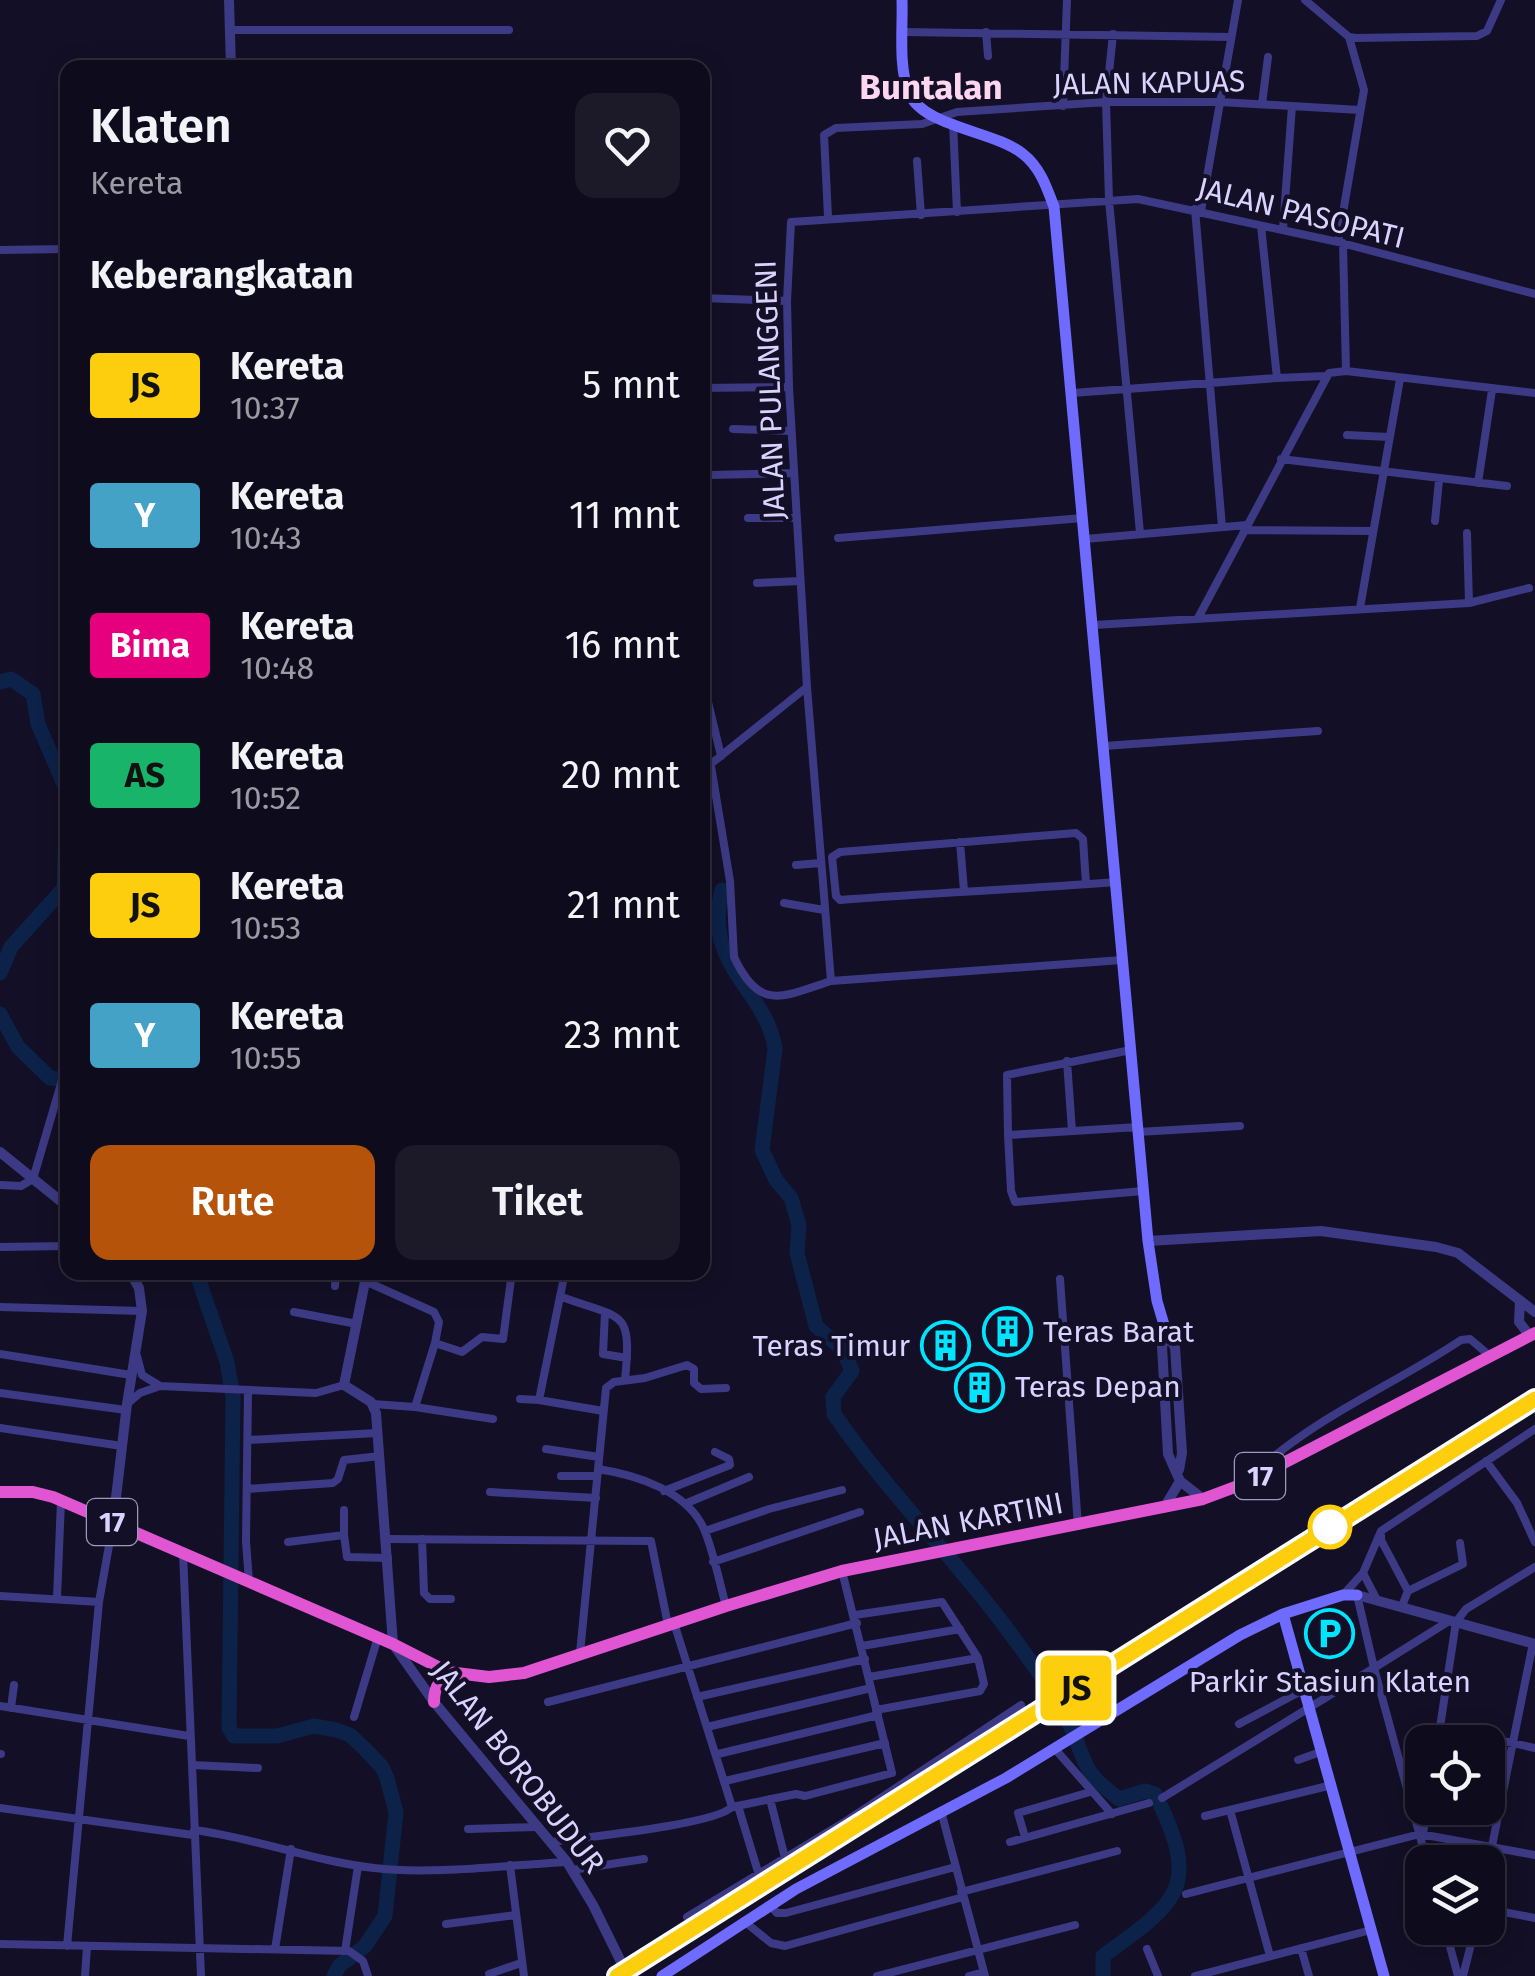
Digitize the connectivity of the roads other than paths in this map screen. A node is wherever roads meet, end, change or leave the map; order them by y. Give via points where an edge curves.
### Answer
1 (229, 0) edge
2 (902, 0) edge
3 (1067, 0) edge
4 (1238, 0) edge
5 (1304, 0) edge
6 (1500, 0) edge
7 (230, 30) junction
8 (509, 30) dead end
9 (903, 32) junction
10 (986, 32) junction
11 (1066, 32) junction
12 (1113, 34) junction
13 (1349, 37) junction
14 (1231, 38) junction
15 (988, 56) dead end
16 (1268, 57) dead end
17 (231, 60) edge
18 (1106, 102) junction
19 (1220, 102) junction
20 (1262, 104) junction
21 (1062, 106) junction
22 (1292, 106) junction
23 (1360, 110) junction
24 (939, 118) junction
25 (953, 123) junction
26 (917, 162) dead end
27 (1110, 200) junction
28 (1054, 207) junction
29 (1198, 210) junction
30 (957, 212) junction
31 (921, 216) junction
32 (828, 217) junction
33 (1261, 226) junction
34 (1283, 229) junction
35 (1340, 242) junction
36 (60, 249) edge
37 (0, 250) edge
38 (1535, 294) edge
39 (710, 298) edge
40 (787, 301) junction
41 (1346, 370) junction
42 (1326, 376) junction
43 (1277, 378) junction
44 (1400, 379) junction
45 (1209, 382) junction
46 (789, 387) junction
47 (710, 388) edge
48 (1128, 390) junction
49 (1492, 390) junction
50 (1535, 393) edge
51 (1072, 394) junction
52 (733, 429) dead end
53 (791, 431) junction
54 (1347, 435) dead end
55 (1388, 437) junction
56 (1280, 460) junction
57 (1382, 472) junction
58 (792, 473) junction
59 (710, 475) dead end
60 (1440, 480) junction
61 (1478, 483) junction
62 (1507, 486) dead end
63 (748, 518) dead end
64 (797, 518) junction
65 (1083, 518) junction
66 (1435, 520) dead end
67 (1246, 527) junction
68 (1222, 528) junction
69 (1374, 531) junction
70 (1467, 532) dead end
71 (1140, 534) junction
72 (838, 538) dead end
73 (1085, 538) junction
74 (800, 581) junction
75 (757, 583) dead end
76 (1529, 588) dead end
77 (1469, 603) junction
78 (1360, 608) junction
79 (1198, 618) junction
80 (1094, 625) junction
81 (807, 687) junction
82 (710, 732) edge
83 (1318, 732) dead end
84 (1104, 746) junction
85 (715, 762) edge
86 (960, 842) junction
87 (821, 863) junction
88 (796, 865) dead end
89 (1116, 882) junction
90 (1086, 884) junction
91 (964, 891) junction
92 (784, 902) dead end
93 (824, 910) junction
94 (1122, 960) junction
95 (831, 980) junction
96 (1131, 1050) junction
97 (1068, 1061) junction
98 (60, 1091) edge
99 (1240, 1126) dead end
100 (1138, 1130) junction
101 (1072, 1132) junction
102 (1008, 1135) junction
103 (0, 1152) edge
104 (32, 1179) junction
105 (0, 1185) edge
106 (1143, 1192) junction
107 (60, 1201) edge
108 (1148, 1241) junction
109 (60, 1246) edge
110 (0, 1247) edge
111 (134, 1280) edge
112 (335, 1280) edge
113 (365, 1280) edge
114 (372, 1280) edge
115 (511, 1280) edge
116 (564, 1280) edge
117 (1060, 1280) dead end
118 (335, 1286) dead end
119 (562, 1298) junction
120 (1520, 1301) junction
121 (0, 1307) edge
122 (142, 1311) junction
123 (294, 1312) dead end
124 (605, 1312) junction
125 (1535, 1312) edge
126 (357, 1324) junction
127 (1167, 1335) junction
128 (1532, 1335) edge
129 (434, 1343) junction
130 (136, 1349) junction
131 (0, 1354) edge
132 (1490, 1356) junction
133 (627, 1358) junction
134 (131, 1375) junction
135 (625, 1380) junction
136 (160, 1386) junction
137 (344, 1386) junction
138 (726, 1388) dead end
139 (244, 1389) junction
140 (0, 1393) edge
141 (520, 1399) dead end
142 (539, 1400) junction
143 (373, 1404) junction
144 (126, 1407) junction
145 (416, 1407) junction
146 (604, 1411) junction
147 (484, 1418) dead end
148 (0, 1428) edge
149 (1531, 1431) edge
150 (377, 1433) junction
151 (248, 1440) junction
152 (122, 1446) junction
153 (546, 1449) dead end
154 (715, 1452) dead end
155 (1182, 1453) junction
156 (1168, 1454) junction
157 (380, 1456) junction
158 (599, 1457) junction
159 (1486, 1462) junction
160 (598, 1473) junction
161 (561, 1476) dead end
162 (1179, 1476) junction
163 (748, 1477) dead end
164 (1243, 1484) junction
165 (247, 1490) junction
166 (842, 1490) dead end
167 (664, 1491) junction
168 (0, 1492) edge
169 (490, 1492) dead end
170 (596, 1498) junction
171 (1203, 1499) junction
172 (61, 1501) junction
173 (686, 1503) junction
174 (1164, 1508) junction
175 (344, 1510) dead end
176 (860, 1512) dead end
177 (113, 1523) junction
178 (1078, 1526) junction
179 (1381, 1530) junction
180 (705, 1531) junction
181 (344, 1535) junction
182 (387, 1540) junction
183 (422, 1540) junction
184 (592, 1540) junction
185 (288, 1542) dead end
186 (1535, 1542) edge
187 (1460, 1543) dead end
188 (183, 1553) junction
189 (388, 1558) junction
190 (713, 1562) junction
191 (1535, 1567) edge
192 (842, 1571) junction
193 (1363, 1573) junction
194 (244, 1580) junction
195 (1408, 1591) junction
196 (1343, 1595) junction
197 (1358, 1595) junction
198 (0, 1596) edge
199 (57, 1598) junction
200 (1376, 1598) junction
201 (451, 1599) dead end
202 (99, 1602) junction
203 (726, 1606) junction
204 (1402, 1606) junction
205 (1283, 1614) junction
206 (856, 1619) junction
207 (1453, 1621) junction
208 (671, 1624) junction
209 (960, 1629) junction
210 (378, 1638) junction
211 (393, 1644) junction
212 (1534, 1644) edge
213 (862, 1646) junction
214 (580, 1653) junction
215 (978, 1658) junction
216 (866, 1659) junction
217 (685, 1666) junction
218 (1374, 1668) junction
219 (467, 1675) junction
220 (869, 1677) junction
221 (14, 1685) dead end
222 (871, 1688) junction
223 (1305, 1689) junction
224 (697, 1697) junction
225 (434, 1702) junction
226 (548, 1702) dead end
227 (1021, 1705) dead end
228 (0, 1706) edge
229 (11, 1708) junction
230 (1311, 1708) junction
231 (877, 1712) junction
232 (354, 1717) dead end
233 (86, 1720) junction
234 (1239, 1724) dead end
235 (1440, 1725) edge
236 (708, 1727) junction
237 (189, 1736) junction
238 (1505, 1741) edge
239 (885, 1742) junction
240 (1512, 1743) junction
241 (1535, 1748) edge
242 (1055, 1749) junction
243 (1323, 1751) junction
244 (718, 1754) junction
245 (1298, 1760) dead end
246 (192, 1765) junction
247 (258, 1768) dead end
248 (892, 1773) junction
249 (725, 1781) junction
250 (1332, 1785) junction
251 (895, 1788) junction
252 (1090, 1792) junction
253 (1162, 1798) dead end
254 (770, 1799) junction
255 (1149, 1803) dead end
256 (735, 1806) junction
257 (0, 1808) edge
258 (1230, 1810) junction
259 (941, 1812) junction
260 (1112, 1814) junction
261 (1205, 1816) dead end
262 (79, 1818) junction
263 (1423, 1825) edge
264 (538, 1827) junction
265 (468, 1829) dead end
266 (194, 1832) junction
267 (1421, 1834) junction
268 (1026, 1837) junction
269 (552, 1842) junction
270 (1010, 1842) dead end
271 (1424, 1845) edge
272 (1486, 1845) edge
273 (1492, 1845) edge
274 (292, 1849) junction
275 (1505, 1849) edge
276 (1350, 1850) junction
277 (1116, 1851) dead end
278 (1535, 1855) edge
279 (785, 1858) junction
280 (644, 1860) dead end
281 (510, 1865) junction
282 (358, 1866) junction
283 (570, 1866) junction
284 (956, 1867) junction
285 (759, 1875) junction
286 (1249, 1878) junction
287 (1186, 1894) dead end
288 (962, 1895) junction
289 (770, 1905) junction
290 (1505, 1912) edge
291 (516, 1915) junction
292 (687, 1917) dead end
293 (1535, 1918) edge
294 (744, 1921) junction
295 (446, 1924) dead end
296 (1074, 1925) dead end
297 (1371, 1930) junction
298 (0, 1944) edge
299 (1451, 1945) edge
300 (1470, 1945) edge
301 (67, 1946) junction
302 (87, 1947) junction
303 (202, 1948) junction
304 (1301, 1948) junction
305 (275, 1949) junction
306 (1147, 1949) dead end
307 (977, 1950) junction
308 (352, 1953) junction
309 (1270, 1956) junction
310 (521, 1963) junction
311 (1236, 1965) junction
312 (674, 1966) edge
313 (489, 1974) edge
314 (984, 1974) edge
315 (85, 1976) edge
316 (200, 1976) edge
317 (368, 1976) edge
318 (524, 1976) edge
319 (628, 1976) edge
320 (654, 1976) edge
321 (876, 1976) edge
322 (969, 1976) edge
323 (1158, 1976) edge
324 (1195, 1976) edge
325 (1240, 1976) edge
326 (1309, 1976) edge
327 (1384, 1976) edge
328 (1461, 1976) edge

1 - 7 street
2 - 9 main road
3 - 11 street
4 - 14 street
5 - 13 street
6 - 13 street via 1487,30 1470,36
7 - 8 street
7 - 17 street
9 - 10 street
9 - 24 main road via 910,96
10 - 11 street
10 - 15 street
11 - 12 street
11 - 21 street
12 - 14 street
12 - 18 street
13 - 23 street via 1363,82
14 - 19 street
16 - 20 street
18 - 19 street, JALAN KAPUAS
18 - 21 street, JALAN KAPUAS
18 - 27 street
19 - 20 street, JALAN KAPUAS
19 - 29 street
20 - 22 street, JALAN KAPUAS
21 - 24 street, JALAN KAPUAS
22 - 23 street, JALAN KAPUAS
22 - 34 street
23 - 35 street
24 - 25 main road
24 - 32 street, JALAN KAPUAS via 826,132
25 - 28 main road via 1022,152
25 - 30 street
26 - 31 street
27 - 28 street, JALAN PASOPATI
27 - 29 street, JALAN PASOPATI
27 - 48 street
28 - 30 street, JALAN PULANGGENI
28 - 51 main road
29 - 33 street, JALAN PASOPATI
29 - 45 street
30 - 31 street, JALAN PULANGGENI
31 - 32 street, JALAN PULANGGENI
32 - 40 street, JALAN PULANGGENI via 790,225
33 - 34 street, JALAN PASOPATI
33 - 43 street
34 - 35 street, JALAN PASOPATI
35 - 38 street, JALAN PASOPATI
35 - 41 street
36 - 37 street
39 - 40 street
40 - 46 street, JALAN PULANGGENI
41 - 42 street
41 - 44 street
42 - 43 street
42 - 56 street
43 - 45 street
44 - 49 street
44 - 55 street
45 - 48 street
45 - 68 street
46 - 47 street
46 - 53 street, JALAN PULANGGENI
48 - 51 street
48 - 71 street
49 - 50 street
49 - 61 street
51 - 65 main road
52 - 53 street
53 - 58 street, JALAN PULANGGENI
54 - 55 street
55 - 57 street
56 - 57 street
56 - 67 street
57 - 60 street
57 - 69 street
58 - 59 street
58 - 64 street, JALAN PULANGGENI
60 - 61 street
60 - 66 street
61 - 62 street
63 - 64 street
64 - 74 street, JALAN PULANGGENI
65 - 72 street
65 - 73 main road
67 - 68 street
67 - 69 street
67 - 79 street
68 - 71 street
69 - 78 street
70 - 77 street
71 - 73 street
73 - 80 main road
74 - 75 street
74 - 81 street, JALAN PULANGGENI
76 - 77 street
77 - 78 street
78 - 79 street
79 - 80 street
80 - 84 main road
81 - 85 street
81 - 87 street, JALAN PULANGGENI
82 - 85 street
83 - 84 street
84 - 89 main road
85 - 95 street via 738,968 748,983 775,998
86 - 90 street via 1080,834
86 - 91 street
86 - 91 street via 832,857 840,900
87 - 88 street
87 - 93 street, JALAN PULANGGENI
89 - 90 street
89 - 94 main road
90 - 91 street
92 - 93 street
93 - 95 street, JALAN PULANGGENI
94 - 95 street
94 - 96 main road
96 - 97 street
96 - 100 main road
97 - 101 street
97 - 102 street via 1006,1074
98 - 104 street
99 - 100 street
100 - 101 street
100 - 106 main road
101 - 102 street
102 - 106 street via 1015,1202
103 - 104 street
104 - 105 street via 22,1186
104 - 107 street
106 - 108 main road
108 - 120 street via 1321,1232 1436,1247 1458,1253
108 - 127 main road
109 - 110 street
111 - 122 street
112 - 118 street
113 - 126 street
114 - 129 street via 434,1312 440,1322
115 - 129 street via 503,1339 484,1337 461,1352
116 - 119 street
117 - 178 street
119 - 124 street
119 - 142 street
120 - 125 street
120 - 128 street via 1519,1322
121 - 122 street
122 - 130 street
123 - 126 street
124 - 133 street via 626,1329
124 - 133 street via 602,1354
126 - 137 street
127 - 155 street via 1175,1347
127 - 156 street via 1162,1346
128 - 132 highway, JALAN KARTINI / 17
129 - 145 street
130 - 134 street
130 - 136 street via 142,1375
131 - 134 street
132 - 164 highway, JALAN KARTINI / 17
132 - 164 street via 1470,1339 1461,1340 1270,1458
133 - 135 street
134 - 144 street
135 - 138 street via 692,1366 700,1389
135 - 146 street via 606,1388
136 - 139 street
136 - 144 street
137 - 139 street via 316,1393
137 - 143 street
139 - 151 street
140 - 144 street
141 - 142 street
142 - 146 street
143 - 145 street
143 - 150 street
144 - 152 street
145 - 147 street
146 - 158 street
148 - 152 street
149 - 159 street
150 - 151 street
150 - 157 street
151 - 165 street
152 - 177 street
153 - 158 street
154 - 167 street via 730,1465
155 - 156 street
155 - 162 street
156 - 162 street
157 - 165 street via 344,1460 333,1483
157 - 182 street
158 - 160 street
159 - 179 street
159 - 186 street via 1517,1502
160 - 161 street
160 - 167 street
160 - 170 street
162 - 171 street
162 - 174 street
163 - 173 street
164 - 171 highway, JALAN KARTINI / 17
165 - 194 street
166 - 180 street
167 - 173 street
168 - 172 highway, 17
169 - 170 street
170 - 184 street
171 - 174 highway, JALAN KARTINI / 17
172 - 177 highway, 17
172 - 199 street
173 - 180 street
174 - 178 highway, JALAN KARTINI / 17
175 - 181 street
176 - 190 street
177 - 188 highway, 17
177 - 202 street
178 - 192 highway, JALAN KARTINI / 17
179 - 193 street
179 - 195 street
180 - 190 street
181 - 185 street
181 - 189 street via 347,1556
182 - 183 street
182 - 189 street
183 - 184 street
183 - 201 street via 424,1593
184 - 208 street via 653,1542
184 - 214 street
187 - 195 street via 1463,1564
188 - 194 highway, 17
188 - 237 street
189 - 211 street
190 - 203 street
191 - 207 street
192 - 203 highway, JALAN KARTINI / 17
192 - 206 street
193 - 196 street
193 - 200 street
194 - 210 highway, 17
195 - 204 street
196 - 197 main road
196 - 205 main road
197 - 200 street
197 - 218 street
198 - 199 street
199 - 202 street
200 - 204 street
202 - 233 street
203 - 208 highway, JALAN KARTINI / 17
204 - 207 street
205 - 223 main road
205 - 242 main road
206 - 209 street via 939,1601
206 - 213 street
206 - 217 street
207 - 212 street
207 - 218 street
207 - 235 street
208 - 214 highway, JALAN KARTINI / 17
208 - 217 street
209 - 213 street
209 - 215 street
210 - 211 highway, 17
210 - 232 street
211 - 219 highway, JALAN KARTINI / 17
211 - 225 street, JALAN BOROBUDUR
212 - 240 street
213 - 216 street
214 - 219 highway, JALAN KARTINI / 17 via 518,1675
215 - 220 street
215 - 231 street via 982,1690
216 - 220 street
216 - 224 street
217 - 224 street
217 - 226 street
218 - 230 street
218 - 267 street
219 - 225 highway via 442,1678
220 - 222 street
221 - 229 street
222 - 231 street
222 - 236 street
223 - 230 main road
223 - 234 street
224 - 236 street
225 - 264 street, JALAN BOROBUDUR
227 - 251 street
228 - 229 street
229 - 233 street
230 - 243 main road
230 - 253 street
231 - 239 street
231 - 244 street
233 - 237 street
233 - 262 street
236 - 244 street
237 - 246 street
238 - 240 street
239 - 248 street
239 - 249 street
240 - 241 street
240 - 273 street
242 - 252 street
242 - 259 main road
243 - 245 street
243 - 250 main road
244 - 249 street
246 - 247 street
246 - 266 street
248 - 251 street
248 - 254 street
249 - 256 street
250 - 258 street
250 - 276 main road
251 - 279 street
252 - 260 street
252 - 268 street via 1018,1813
254 - 256 street
254 - 279 street
255 - 260 street
256 - 269 street via 683,1822
256 - 285 street
257 - 262 street
258 - 261 street
258 - 286 street
259 - 284 street
259 - 289 main road
260 - 268 street
262 - 266 street
262 - 301 street
263 - 267 street
264 - 265 street
264 - 269 street, JALAN BOROBUDUR
266 - 274 street
266 - 303 street
267 - 271 street
267 - 272 street
267 - 276 street
268 - 270 street
269 - 283 street, JALAN BOROBUDUR
274 - 282 street
274 - 305 street
275 - 278 street
276 - 286 street
276 - 297 main road
277 - 288 street
279 - 285 street
280 - 283 street
281 - 282 street
281 - 283 street
281 - 291 street
282 - 308 street
283 - 319 street, JALAN BOROBUDUR
284 - 288 street
284 - 289 street via 786,1914
285 - 292 street
286 - 287 street
286 - 309 street
288 - 294 street via 785,1946
288 - 307 street
289 - 294 main road
290 - 293 street
291 - 295 street
291 - 310 street
294 - 312 main road
296 - 307 street
297 - 304 street
297 - 327 main road
298 - 301 street
299 - 328 street
300 - 328 street
301 - 302 street
302 - 303 street
302 - 315 street
303 - 305 street
303 - 316 street
304 - 309 street
304 - 326 street
305 - 308 street
306 - 323 street
307 - 314 street
307 - 321 street
308 - 317 street
309 - 311 street
310 - 313 street
310 - 318 street
311 - 324 street
311 - 325 street
312 - 320 main road
314 - 322 street

